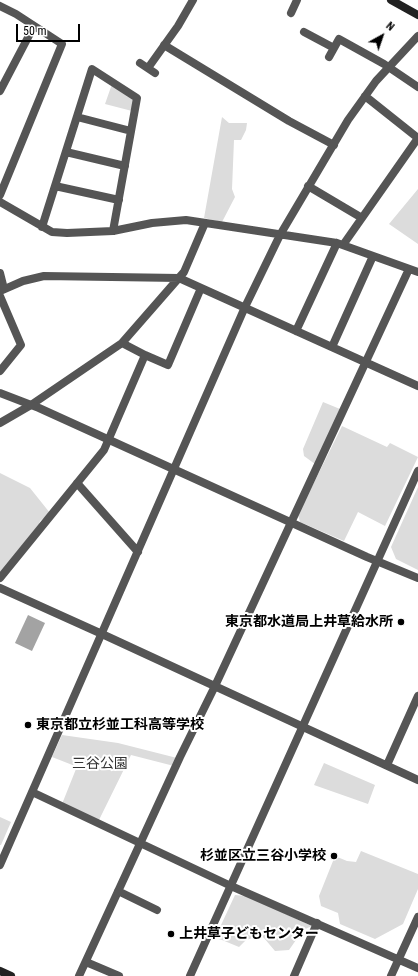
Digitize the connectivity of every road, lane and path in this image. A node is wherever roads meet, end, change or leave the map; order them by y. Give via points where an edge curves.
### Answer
1 (192, 0) edge
2 (298, 0) edge
3 (391, 0) edge
4 (0, 6) edge
5 (291, 13) dead end
6 (418, 15) edge
7 (34, 26) junction
8 (304, 32) dead end
9 (418, 36) edge
10 (164, 45) junction
11 (334, 48) junction
12 (329, 57) dead end
13 (140, 63) dead end
14 (148, 68) junction
15 (388, 68) junction
16 (155, 73) dead end
17 (418, 88) edge
18 (0, 91) edge
19 (365, 96) junction
20 (77, 117) junction
21 (131, 131) junction
22 (418, 138) edge
23 (334, 145) junction
24 (66, 152) junction
25 (125, 166) junction
26 (55, 186) junction
27 (308, 186) junction
28 (0, 195) edge
29 (119, 200) junction
30 (0, 202) edge
31 (362, 218) junction
32 (205, 223) junction
33 (42, 227) junction
34 (113, 231) junction
35 (280, 235) junction
36 (340, 244) junction
37 (373, 256) junction
38 (409, 270) junction
39 (418, 272) edge
40 (0, 273) edge
41 (179, 278) junction
42 (201, 288) junction
43 (1, 292) edge
44 (245, 307) junction
45 (296, 331) junction
46 (122, 343) junction
47 (332, 347) junction
48 (145, 355) junction
49 (365, 363) junction
50 (0, 371) edge
51 (418, 386) edge
52 (0, 393) edge
53 (31, 405) junction
54 (0, 423) edge
55 (108, 440) junction
56 (174, 469) junction
57 (418, 471) edge
58 (77, 483) junction
59 (291, 522) junction
60 (138, 552) junction
61 (378, 560) junction
62 (0, 578) edge
63 (418, 578) edge
64 (0, 588) edge
65 (102, 634) junction
66 (215, 686) junction
67 (418, 696) edge
68 (302, 726) junction
69 (387, 766) junction
70 (418, 780) edge
71 (32, 792) junction
72 (141, 843) junction
73 (0, 863) edge
74 (231, 886) junction
75 (118, 891) junction
76 (157, 910) dead end
77 (418, 917) edge
78 (317, 923) junction
79 (399, 960) junction
80 (86, 962) junction
81 (418, 968) edge
82 (0, 971) edge
83 (11, 976) edge
84 (79, 976) edge
85 (118, 976) edge
86 (190, 976) edge
87 (294, 976) edge
88 (391, 976) edge

1 - 10 street
2 - 5 street
3 - 6 main road
4 - 7 street
7 - 18 street
7 - 28 street via 62,44
8 - 11 street
9 - 15 street
10 - 14 street
10 - 23 street via 289,121
11 - 12 street
11 - 15 street via 339,39
13 - 14 street
14 - 16 street
15 - 17 street
15 - 19 street
19 - 22 street
19 - 23 street
20 - 21 street
20 - 21 street via 92,69 138,98
20 - 24 street
21 - 25 street
22 - 31 street
23 - 27 street
24 - 25 street
24 - 26 street
25 - 29 street
26 - 29 street
26 - 33 street
27 - 31 street
27 - 35 street
29 - 34 street
30 - 33 street
31 - 36 street
32 - 34 street via 186,220 152,223
32 - 35 street
32 - 41 street
33 - 34 street via 52,232 67,233
35 - 36 street
35 - 44 street
36 - 37 street
36 - 45 street
37 - 38 street
37 - 47 street
38 - 39 street
38 - 49 street
40 - 43 street
41 - 42 street
41 - 43 street via 44,276 23,281
41 - 46 street
42 - 44 street
42 - 48 street via 168,365
43 - 50 street via 21,345
44 - 45 street
44 - 56 street
45 - 47 street
46 - 48 street
46 - 53 street
47 - 49 street
48 - 55 street
49 - 51 street
49 - 59 street
52 - 53 street
53 - 54 street
53 - 55 street
55 - 56 street
55 - 58 street via 104,450
56 - 59 street
56 - 60 street
57 - 61 street
58 - 60 street
58 - 62 street
59 - 61 street
59 - 66 street
60 - 65 street
61 - 63 street
61 - 68 street
64 - 65 street
65 - 66 street
65 - 71 street
66 - 68 street
66 - 72 street
67 - 69 street
68 - 69 street
68 - 74 street
69 - 70 street
71 - 72 street
71 - 73 street
72 - 74 street
72 - 75 street
74 - 78 street
74 - 86 street
75 - 76 street
75 - 80 street
77 - 79 street
78 - 79 street
78 - 87 street
79 - 81 street
79 - 88 street
80 - 84 street
80 - 85 street
82 - 83 main road

